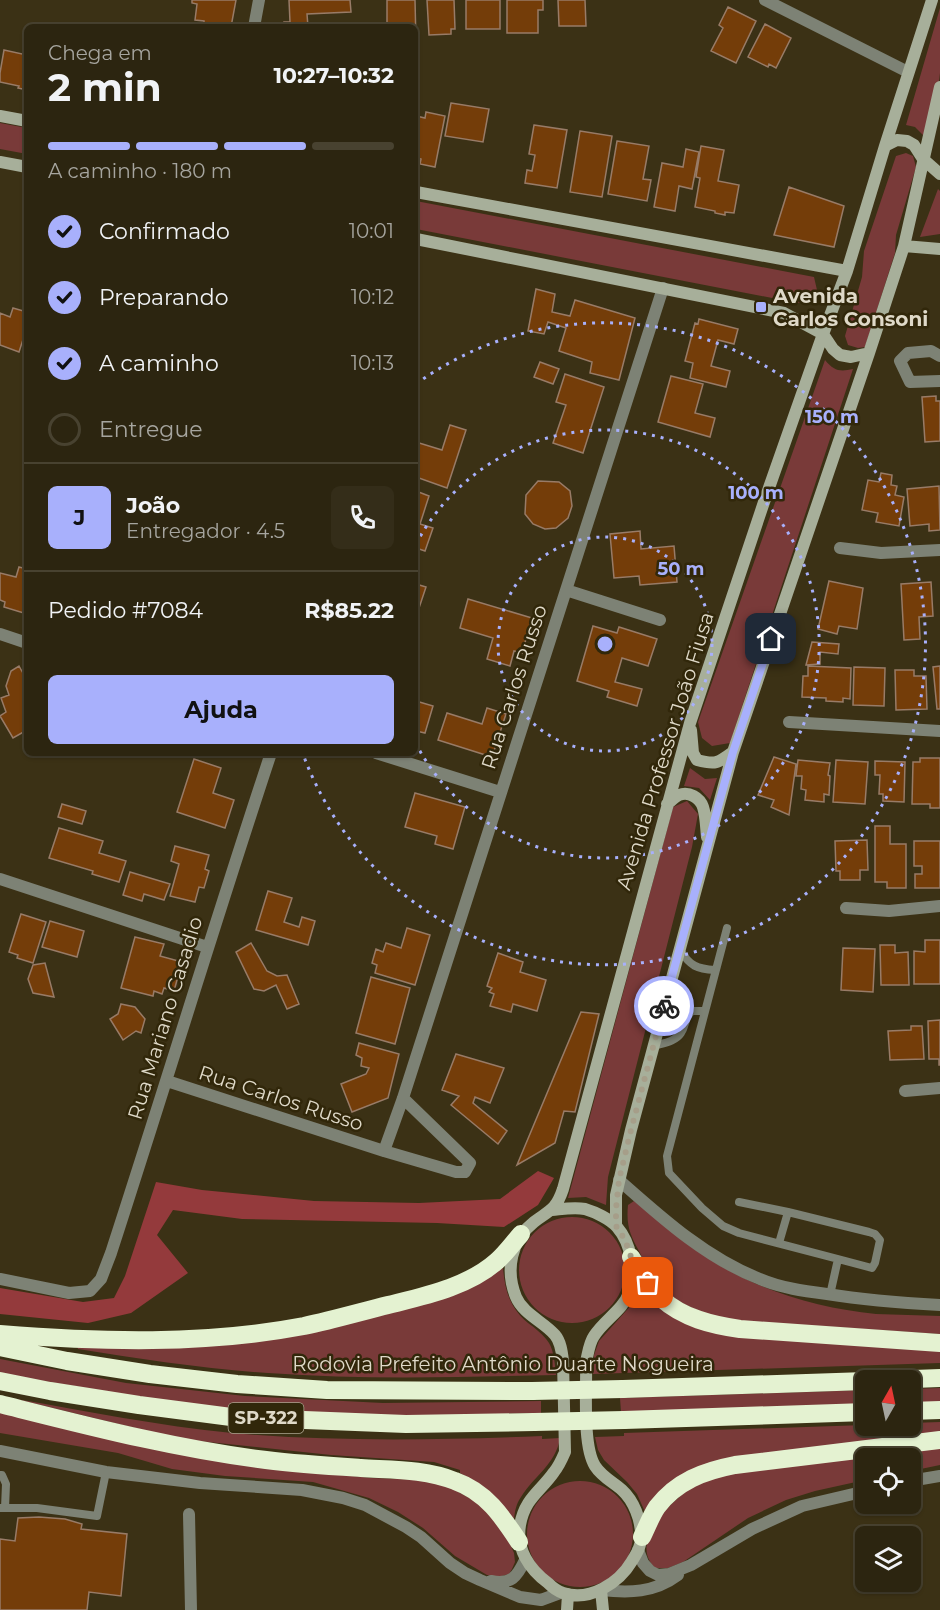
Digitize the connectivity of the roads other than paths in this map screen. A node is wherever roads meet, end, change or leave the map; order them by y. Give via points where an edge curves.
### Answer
1 (259, 0) edge
2 (765, 0) edge
3 (932, 0) edge
4 (255, 24) edge
5 (908, 72) junction
6 (940, 87) edge
7 (0, 116) edge
8 (24, 120) edge
9 (885, 146) junction
10 (923, 159) junction
11 (0, 162) edge
12 (24, 166) edge
13 (940, 174) edge
14 (418, 192) edge
15 (418, 239) edge
16 (904, 246) junction
17 (940, 249) edge
18 (847, 271) junction
19 (663, 288) junction
20 (823, 334) junction
21 (869, 353) junction
22 (940, 356) edge
23 (940, 381) edge
24 (840, 548) dead end
25 (940, 550) edge
26 (566, 590) junction
27 (660, 620) dead end
28 (0, 634) edge
29 (24, 642) edge
30 (789, 722) dead end
31 (690, 723) junction
32 (940, 731) edge
33 (733, 752) junction
34 (270, 756) edge
35 (386, 756) edge
36 (500, 792) junction
37 (667, 804) junction
38 (708, 844) junction
39 (0, 879) edge
40 (940, 906) edge
41 (846, 908) dead end
42 (727, 928) dead end
43 (207, 946) junction
44 (680, 950) junction
45 (715, 970) junction
46 (704, 1011) junction
47 (653, 1046) junction
48 (167, 1081) junction
49 (940, 1088) edge
50 (905, 1091) dead end
51 (403, 1098) junction
52 (384, 1151) junction
53 (619, 1180) junction
54 (739, 1202) dead end
55 (552, 1210) junction
56 (788, 1212) junction
57 (616, 1226) junction
58 (521, 1234) junction
59 (779, 1243) junction
60 (631, 1257) junction
61 (838, 1259) junction
62 (0, 1279) edge
63 (830, 1295) junction
64 (940, 1305) edge
65 (0, 1334) edge
66 (940, 1343) edge
67 (0, 1347) edge
68 (940, 1378) edge
69 (921, 1379) edge
70 (0, 1381) edge
71 (855, 1381) edge
72 (0, 1404) edge
73 (940, 1410) edge
74 (921, 1411) edge
75 (855, 1412) edge
76 (940, 1440) edge
77 (0, 1451) edge
78 (106, 1472) junction
79 (0, 1475) edge
80 (940, 1476) edge
81 (921, 1479) edge
82 (855, 1494) edge
83 (2, 1508) edge
84 (189, 1514) dead end
85 (640, 1544) junction
86 (522, 1551) junction
87 (691, 1565) junction
88 (480, 1580) junction
89 (601, 1590) junction
90 (564, 1593) junction
91 (191, 1610) edge
92 (567, 1610) edge
93 (603, 1610) edge

1 - 4 street
2 - 5 street
3 - 5 main road, Avenida Professor João Fiusa
5 - 9 main road, Avenida Professor João Fiusa
6 - 10 main road
7 - 8 main road
9 - 10 main road via 907,141
9 - 18 main road, Avenida Professor João Fiusa
10 - 13 main road
10 - 16 main road
11 - 12 main road
14 - 18 main road
15 - 19 main road
16 - 17 main road
16 - 21 main road
18 - 20 main road, Avenida Professor João Fiusa
19 - 20 main road via 784,313
19 - 26 street, Rua Carlos Russo
20 - 21 main road via 840,355
20 - 31 main road, Avenida Professor João Fiusa
21 - 33 main road
22 - 23 street via 931,351 908,353 900,361 910,382
24 - 25 street via 881,553
26 - 27 street
26 - 36 street, Rua Carlos Russo
28 - 29 street
30 - 32 street
31 - 33 main road via 697,760 718,763
31 - 37 main road, Avenida Professor João Fiusa
33 - 38 main road
34 - 43 street, Rua Mariano Casadio
35 - 36 street
36 - 51 street, Rua Carlos Russo
37 - 38 main road via 685,794 698,800 703,807
37 - 55 main road, Avenida Professor João Fiusa via 566,1178
38 - 44 main road
39 - 43 street
40 - 41 street via 889,911
42 - 45 lane
43 - 48 street, Rua Mariano Casadio
44 - 45 lane via 693,966
44 - 47 main road
45 - 46 lane
46 - 47 lane via 692,1011 681,1033
46 - 59 lane via 667,1156 669,1173 723,1226
47 - 53 main road
48 - 52 street, Rua Carlos Russo
48 - 62 street, Rua Mariano Casadio via 101,1279 90,1291 69,1293
49 - 50 street
51 - 52 street, Rua Carlos Russo
51 - 52 street, Rua Carlos Russo via 470,1163 465,1172 456,1172
53 - 57 main road
53 - 63 street via 677,1231 728,1264 760,1280
54 - 56 lane
55 - 57 main road via 587,1210
55 - 58 main road, Avenida Professor João Fiusa
56 - 59 lane
56 - 61 lane via 869,1232 880,1240 872,1268
57 - 60 main road
58 - 65 highway via 497,1262 461,1283 304,1326 168,1340
58 - 86 main road via 512,1255 512,1287 517,1300 556,1336 561,1348 565,1437 565,1452 559,1465 524,1511 520,1526
59 - 61 lane
60 - 66 highway via 662,1298 694,1318 716,1325
60 - 85 main road via 629,1293 593,1337 588,1352 587,1439 595,1467 632,1502
61 - 63 lane
63 - 64 street
67 - 71 highway, Rodovia Prefeito Antônio Duarte Nogueira / SP-322, bridge via 150,1374 327,1390 532,1391
68 - 69 highway
70 - 75 highway, SP-322, bridge via 231,1417 406,1424
72 - 86 highway via 186,1448 266,1460 433,1474 457,1481 490,1502
73 - 74 highway
76 - 85 highway via 711,1470 674,1490 657,1508
77 - 78 street
78 - 83 lane via 97,1516
78 - 88 street via 302,1490 343,1498 406,1527 450,1563
79 - 83 lane via 6,1484
80 - 81 street
82 - 87 street via 802,1506
84 - 91 street
85 - 87 street via 643,1563 658,1575
85 - 89 main road via 627,1569
86 - 88 street via 521,1569 513,1579 502,1583
86 - 90 main road via 534,1572
87 - 89 street via 652,1588 629,1593
88 - 90 street via 520,1597 541,1600
89 - 90 main road
89 - 93 main road
90 - 92 main road

